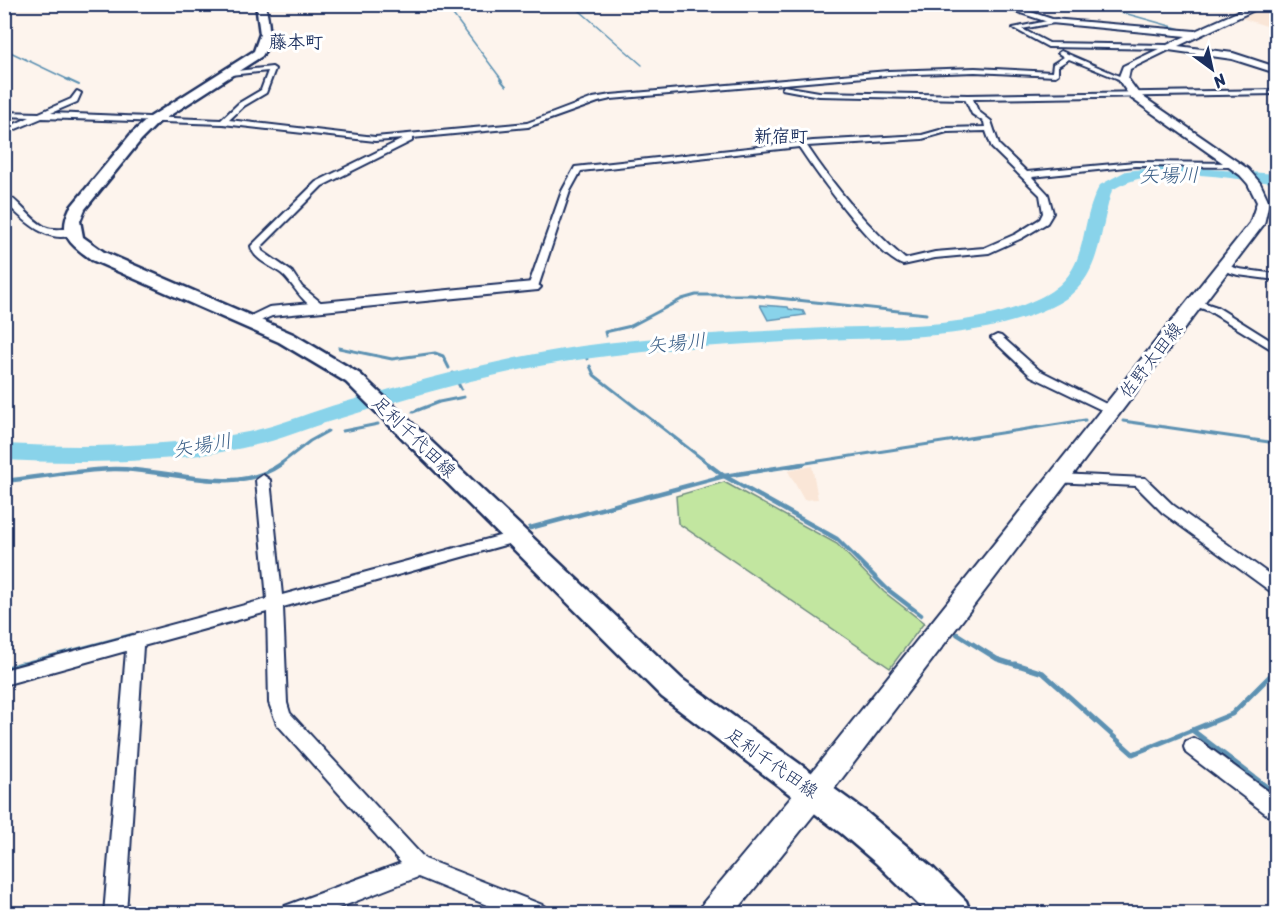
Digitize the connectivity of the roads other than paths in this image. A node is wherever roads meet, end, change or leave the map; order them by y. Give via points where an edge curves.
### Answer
1 (260, 4) edge
2 (997, 4) edge
3 (1263, 4) edge
4 (1057, 21) junction
5 (1195, 34) junction
6 (1048, 45) junction
7 (1166, 47) junction
8 (1068, 57) junction
9 (1276, 69) edge
10 (230, 73) junction
11 (1123, 79) junction
12 (762, 85) junction
13 (1276, 92) edge
14 (77, 93) dead end
15 (1135, 96) junction
16 (968, 97) junction
17 (4, 114) edge
18 (44, 114) junction
19 (154, 120) junction
20 (223, 122) junction
21 (990, 129) junction
22 (4, 132) edge
23 (412, 136) junction
24 (802, 145) junction
25 (1244, 173) junction
26 (1027, 175) junction
27 (4, 196) edge
28 (72, 232) junction
29 (1222, 267) junction
30 (1276, 277) edge
31 (533, 287) joint
32 (1196, 303) junction
33 (320, 307) junction
34 (248, 321) junction
35 (997, 338) dead end
36 (1275, 346) edge
37 (1112, 410) junction
38 (1059, 479) junction
39 (263, 480) dead end
40 (514, 537) junction
41 (1276, 587) edge
42 (274, 602) junction
43 (135, 642) junction
44 (4, 678) edge
45 (1193, 747) dead end
46 (814, 792) junction
47 (1276, 809) edge
48 (418, 867) junction
49 (115, 914) edge
50 (293, 914) edge
51 (537, 914) edge
52 (714, 914) edge
53 (953, 914) edge

1 - 10 main road via 264,49
2 - 4 main road
3 - 5 main road
4 - 5 main road
4 - 6 street via 1016,28
5 - 7 main road
6 - 7 street
6 - 8 street
7 - 9 main road via 1233,56
7 - 11 main road via 1126,68
8 - 11 street
8 - 12 street via 1055,65 1055,74 975,69
10 - 19 main road
10 - 20 street via 272,69 260,97 242,104
11 - 15 main road
12 - 16 street via 819,94
12 - 23 street via 612,97 528,125
13 - 15 street
14 - 18 street via 74,100
15 - 16 street
15 - 25 main road
16 - 21 street
17 - 18 street
18 - 19 street
18 - 22 street
19 - 20 street
19 - 28 main road via 78,208
20 - 23 street via 351,138
21 - 24 street
21 - 26 street via 995,146
23 - 33 street via 319,184 256,246 257,252 288,274 298,289
24 - 26 street via 879,242 907,263 928,256 981,253 1044,221 1048,208 1044,194
24 - 31 street via 578,169 566,191
25 - 26 street via 1135,164
25 - 29 main road, 佐野太田線 via 1263,202 1262,213
27 - 28 street via 47,232
28 - 34 main road, 足利千代田線 via 80,244 98,256
29 - 30 street
29 - 32 main road, 佐野太田線
31 - 33 main road
32 - 36 street
32 - 37 main road, 佐野太田線
33 - 34 main road via 269,312
34 - 40 main road, 足利千代田線 via 323,358 353,378
35 - 37 street via 1035,373
37 - 38 main road, 佐野太田線
38 - 41 street via 1140,481 1168,509
38 - 46 main road, 佐野太田線
39 - 42 street
40 - 42 street
40 - 46 main road, 足利千代田線 via 672,688
42 - 43 street
42 - 48 street via 277,694 283,718
43 - 44 street
43 - 49 street
45 - 47 street
46 - 52 main road, 佐野太田線
46 - 53 main road, 足利千代田線 via 876,838
48 - 50 street
48 - 51 street

